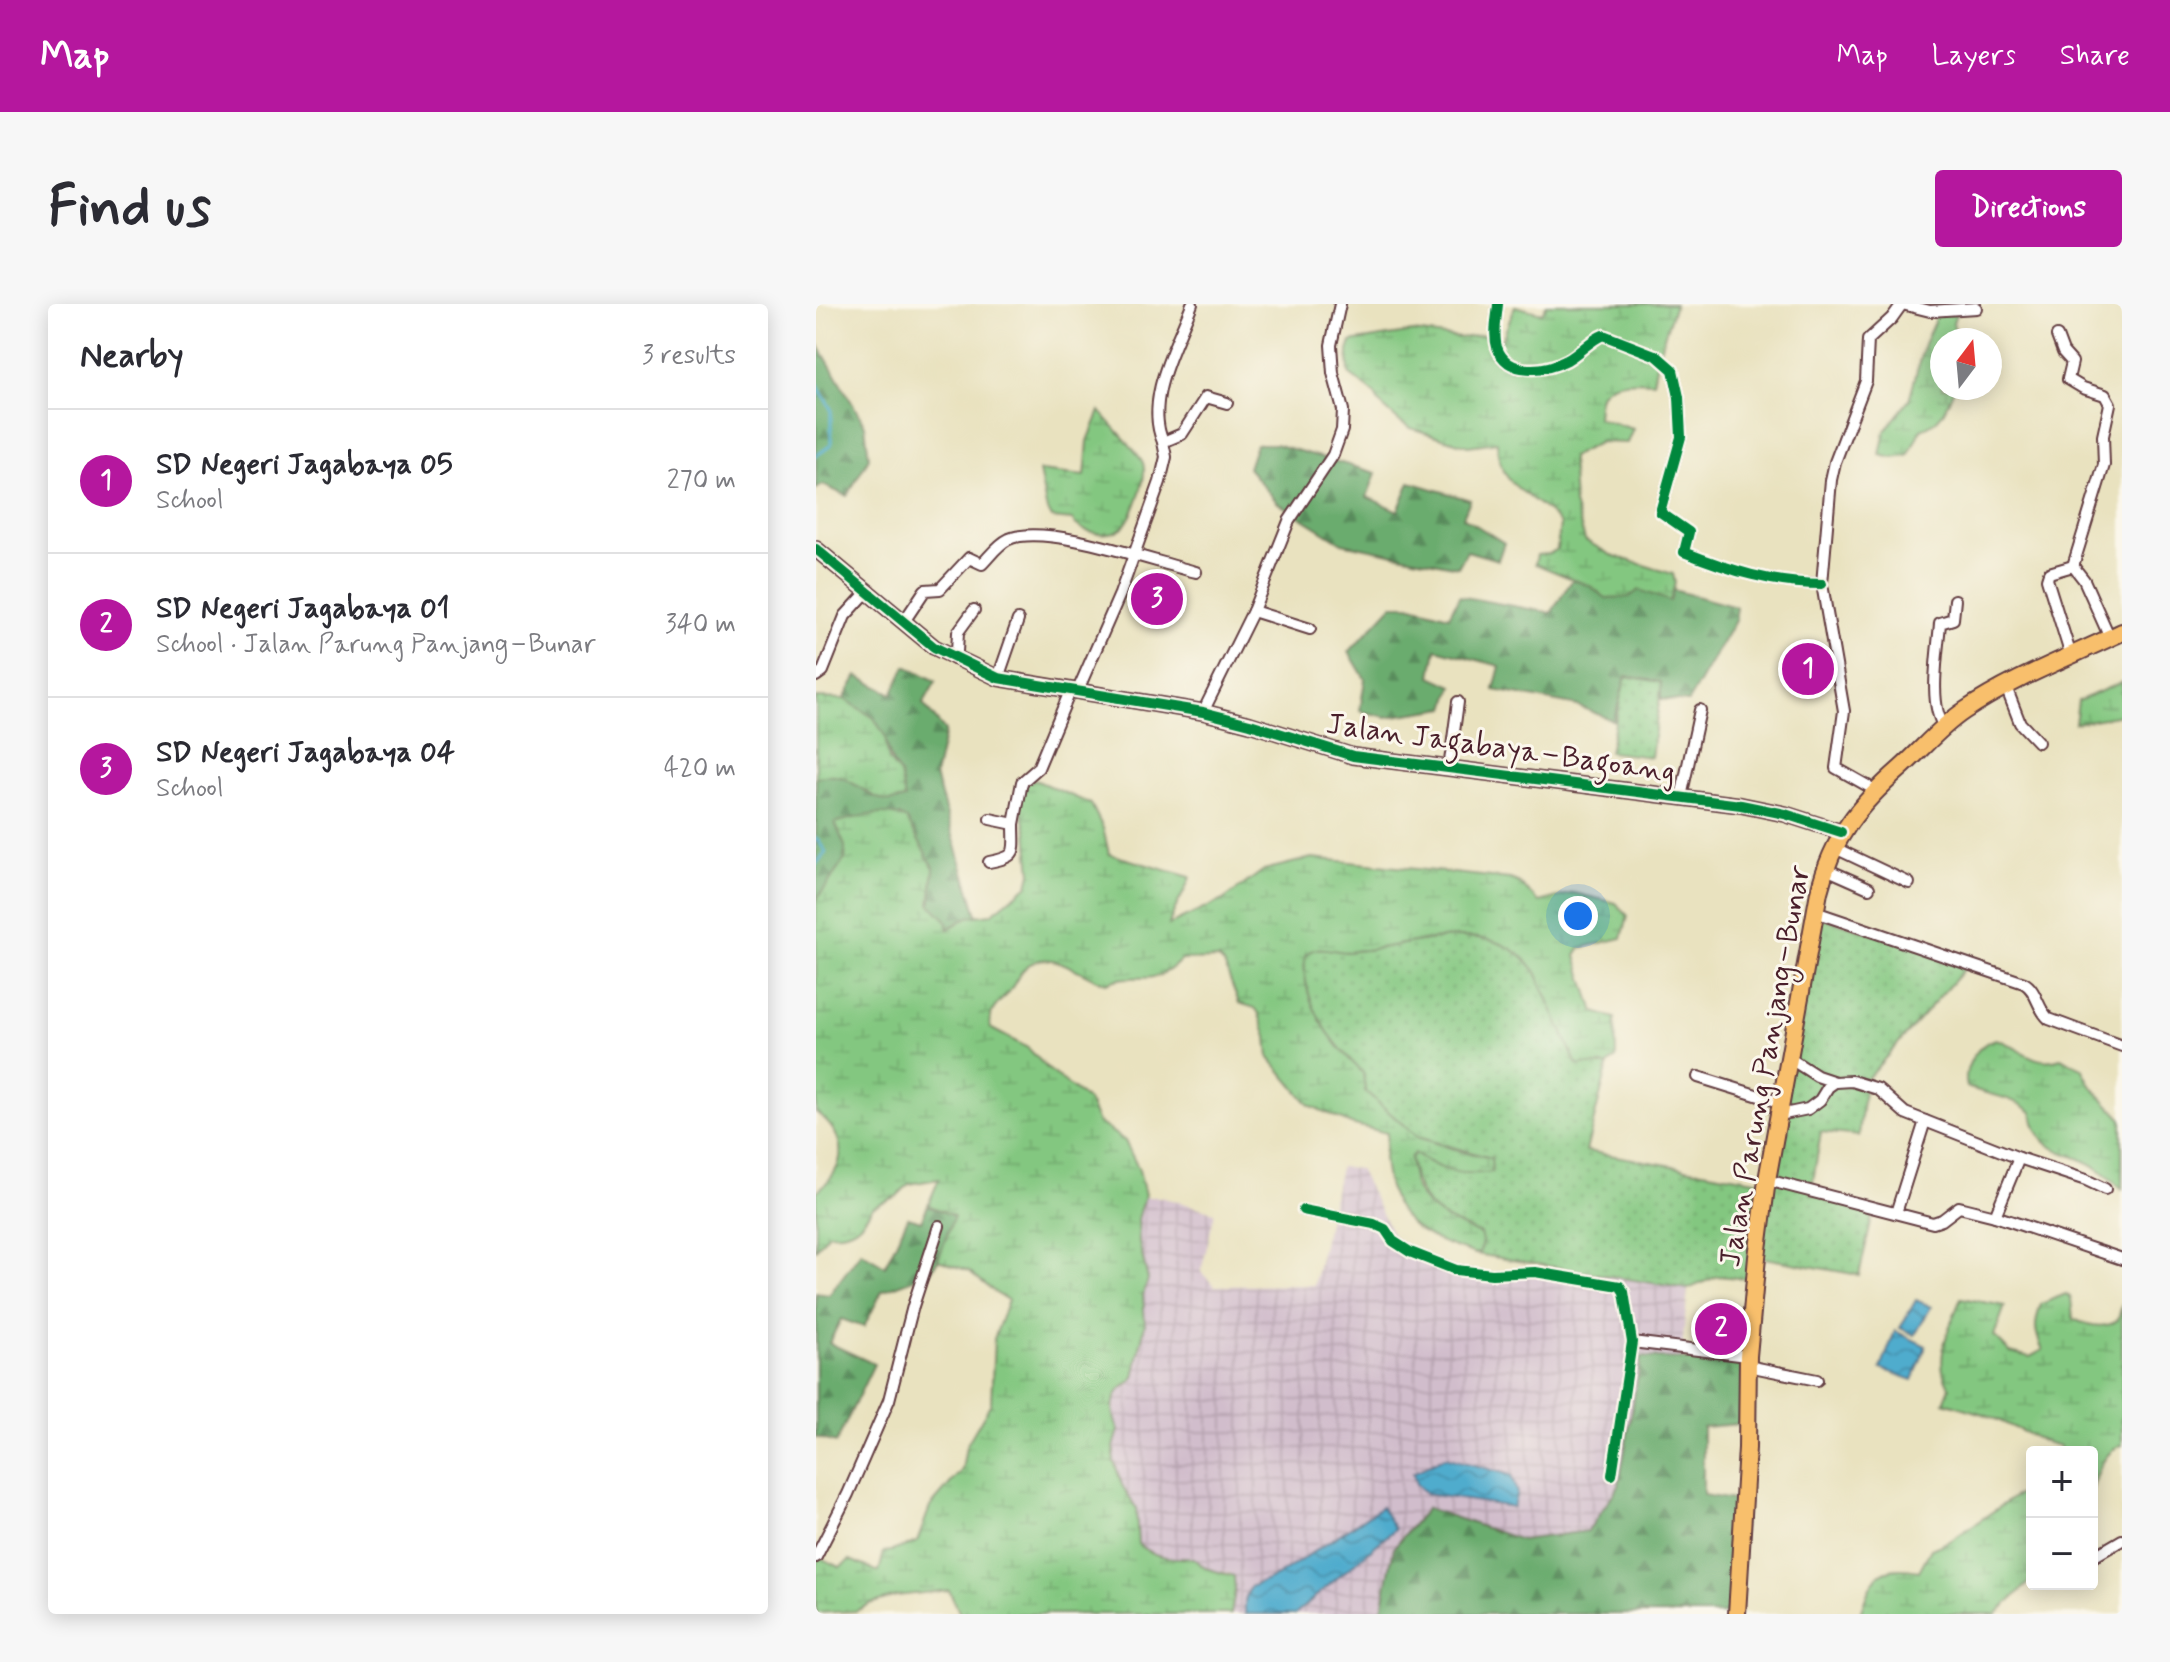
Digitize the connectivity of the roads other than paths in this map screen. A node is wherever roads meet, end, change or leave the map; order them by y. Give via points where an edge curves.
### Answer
1 (1192, 304) edge
2 (1340, 304) edge
3 (1498, 304) edge
4 (1902, 304) edge
5 (1976, 308) dead end
6 (2057, 336) dead end
7 (1227, 403) dead end
8 (1163, 442) junction
9 (816, 549) edge
10 (1134, 555) junction
11 (2073, 566) junction
12 (1196, 572) dead end
13 (1822, 584) junction
14 (866, 593) junction
15 (1955, 600) dead end
16 (974, 610) dead end
17 (1253, 611) junction
18 (1018, 620) dead end
19 (903, 623) junction
20 (1310, 629) dead end
21 (2116, 635) edge
22 (2071, 656) junction
23 (954, 659) junction
24 (816, 676) edge
25 (998, 678) junction
26 (2006, 687) junction
27 (1075, 690) junction
28 (1458, 702) dead end
29 (1700, 710) dead end
30 (1203, 712) junction
31 (1944, 726) junction
32 (2038, 742) dead end
33 (1449, 769) junction
34 (1875, 790) junction
35 (1681, 797) junction
36 (990, 819) dead end
37 (1014, 824) junction
38 (1838, 840) junction
39 (989, 862) dead end
40 (1826, 869) junction
41 (1909, 883) dead end
42 (1869, 888) dead end
43 (1815, 912) junction
44 (2122, 1046) edge
45 (1789, 1058) junction
46 (1698, 1077) dead end
47 (1835, 1082) junction
48 (1780, 1109) junction
49 (1925, 1121) junction
50 (2019, 1158) junction
51 (1767, 1180) junction
52 (2105, 1189) dead end
53 (1303, 1210) dead end
54 (1896, 1213) junction
55 (1995, 1216) junction
56 (939, 1226) dead end
57 (2122, 1259) edge
58 (1632, 1342) junction
59 (1748, 1361) junction
60 (1817, 1380) dead end
61 (1612, 1475) dead end
62 (2122, 1540) edge
63 (2098, 1554) edge
64 (816, 1557) edge
65 (1737, 1614) edge

1 - 8 street via 1161,386 1158,416
2 - 17 street via 1331,345 1342,430 1333,455 1289,521
3 - 13 street via 1498,351 1514,365 1537,370 1560,364 1603,335 1657,356 1673,370 1681,437 1660,512 1689,532 1684,552 1784,583
4 - 5 street via 1930,311
4 - 13 street via 1868,340 1866,381 1831,480
6 - 11 street via 2072,362 2068,379 2105,395 2110,404 2104,465
7 - 8 street via 1206,397 1182,434
8 - 10 street via 1166,457 1160,482
9 - 14 street, Jalan Jagabaya–Bagoang
10 - 12 street
10 - 19 street via 1025,534 1002,543 982,564 969,558 940,589 925,590
10 - 27 street
11 - 21 street
11 - 22 street via 2049,573 2047,579
13 - 34 street via 1844,711 1836,768
14 - 19 street, Jalan Jagabaya–Bagoang
14 - 24 street via 845,616 823,671
15 - 31 street via 1953,619 1940,623 1935,701
16 - 23 street via 958,632
17 - 20 street
17 - 30 street
18 - 25 street
19 - 23 street, Jalan Jagabaya–Bagoang
21 - 22 main road, Jalan Parung Panjang–Bunar
22 - 26 main road, Jalan Parung Panjang–Bunar
23 - 25 street, Jalan Jagabaya–Bagoang
25 - 27 street, Jalan Jagabaya–Bagoang
26 - 31 main road, Jalan Parung Panjang–Bunar
26 - 32 street via 2020,723
27 - 30 street, Jalan Jagabaya–Bagoang
27 - 37 street via 1038,768 1022,782
28 - 33 street
29 - 35 street
30 - 33 street, Jalan Jagabaya–Bagoang via 1336,752
31 - 34 main road, Jalan Parung Panjang–Bunar
33 - 35 street, Jalan Jagabaya–Bagoang
34 - 38 main road, Jalan Parung Panjang–Bunar
35 - 38 street, Jalan Jagabaya–Bagoang via 1785,814
36 - 37 street
37 - 39 street via 1013,852
38 - 40 main road, Jalan Parung Panjang–Bunar
38 - 41 street
40 - 42 street
40 - 43 main road, Jalan Parung Panjang–Bunar
43 - 44 street via 2024,983 2049,1019
43 - 45 main road, Jalan Parung Panjang–Bunar
45 - 47 street
45 - 48 main road, Jalan Parung Panjang–Bunar
46 - 48 street
47 - 48 street via 1808,1109
47 - 49 street via 1878,1089 1905,1113
48 - 51 main road, Jalan Parung Panjang–Bunar
49 - 50 street
49 - 54 street
50 - 52 street
50 - 55 street
51 - 54 street
51 - 59 main road, Jalan Parung Panjang–Bunar
53 - 58 street via 1374,1224 1410,1252 1456,1270 1535,1272 1620,1286
54 - 55 street via 1933,1223 1959,1207
55 - 57 street
56 - 64 street via 889,1400
58 - 59 street
58 - 61 street
59 - 60 street
59 - 65 main road, Jalan Parung Panjang–Bunar
62 - 63 street

